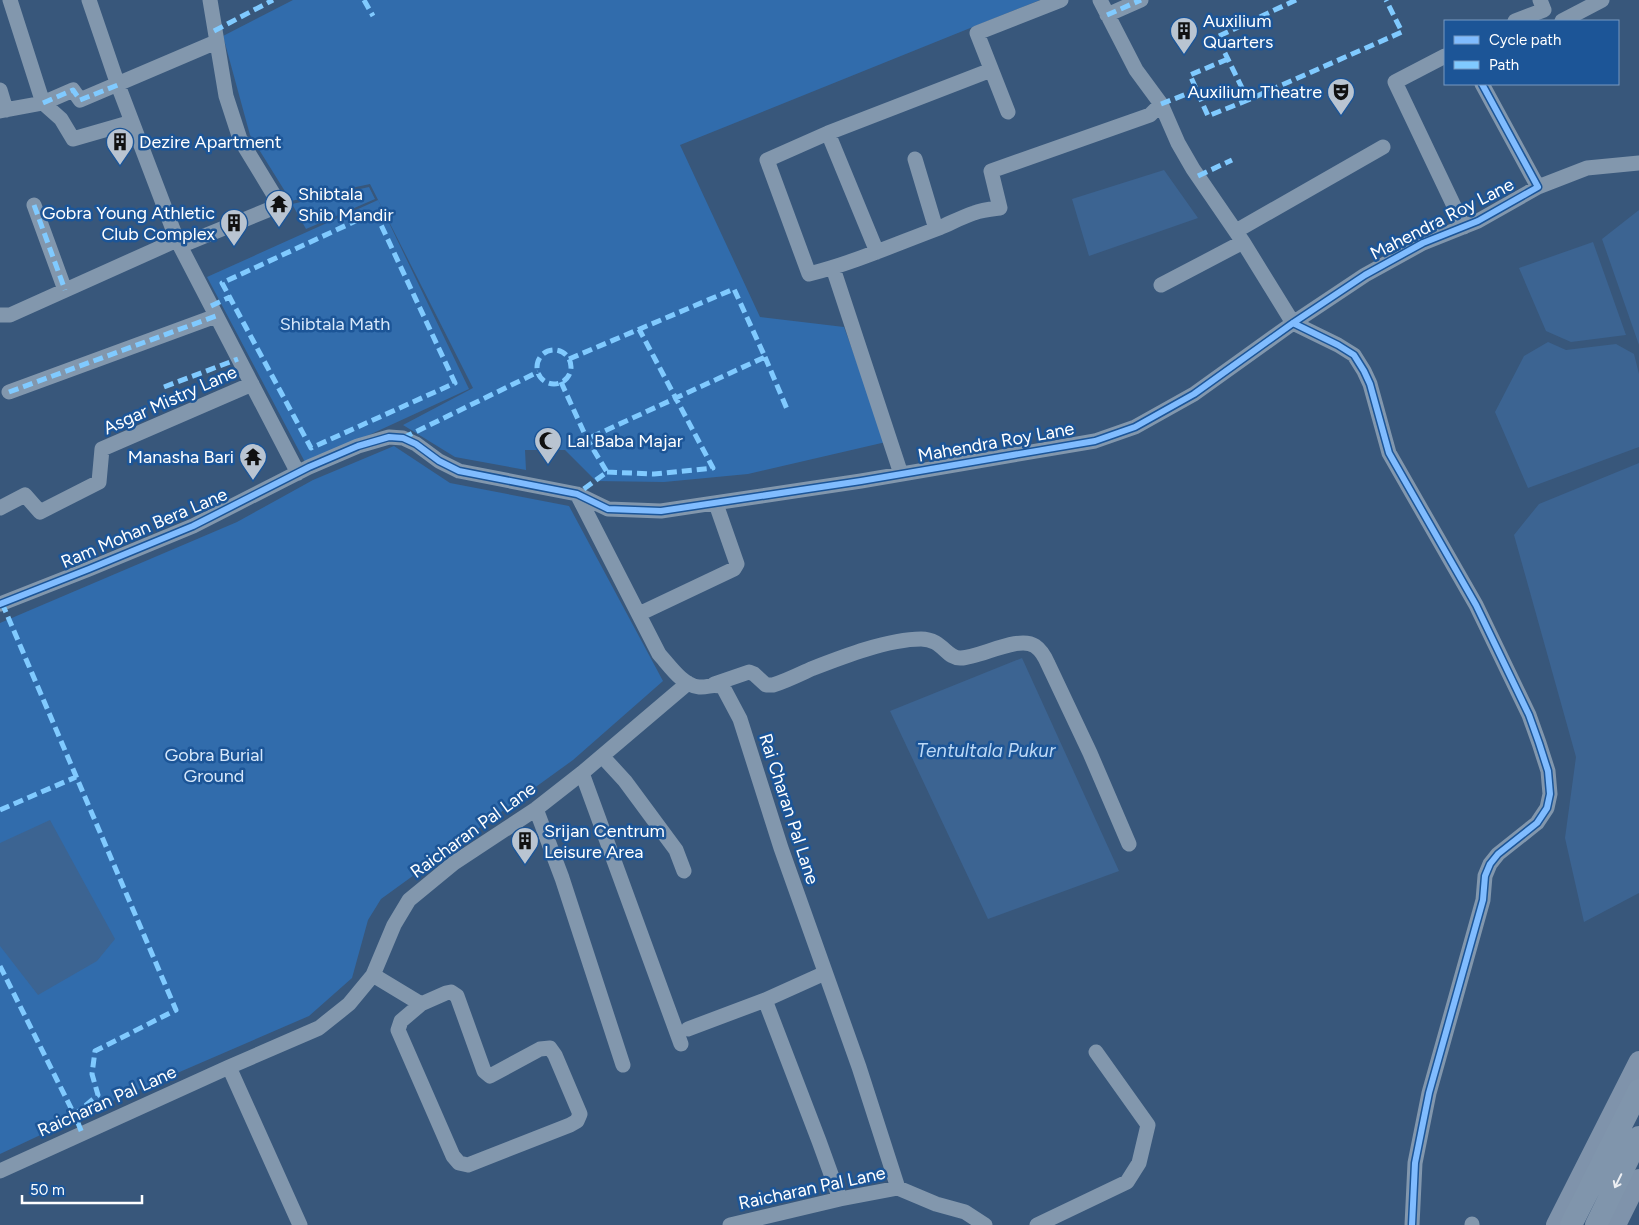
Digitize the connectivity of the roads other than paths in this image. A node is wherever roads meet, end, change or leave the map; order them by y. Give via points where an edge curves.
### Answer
1 (10, 0) edge
2 (89, 0) edge
3 (210, 0) edge
4 (1061, 0) edge
5 (1100, 0) edge
6 (1141, 0) edge
7 (1602, 0) edge
8 (1544, 10) edge
9 (1107, 15) junction
10 (1518, 20) edge
11 (1564, 20) edge
12 (216, 42) junction
13 (1444, 57) edge
14 (992, 70) junction
15 (118, 85) junction
16 (1483, 85) edge
17 (0, 90) edge
18 (43, 103) junction
19 (1161, 104) junction
20 (3, 111) edge
21 (1008, 112) dead end
22 (132, 122) junction
23 (828, 133) junction
24 (1383, 147) dead end
25 (915, 159) dead end
26 (1639, 163) edge
27 (1538, 187) junction
28 (34, 205) dead end
29 (1464, 226) junction
30 (936, 229) junction
31 (1240, 236) junction
32 (178, 243) junction
33 (877, 252) junction
34 (833, 268) junction
35 (1161, 284) dead end
36 (65, 290) junction
37 (0, 315) edge
38 (216, 316) junction
39 (1293, 323) junction
40 (252, 384) junction
41 (9, 392) dead end
42 (298, 473) junction
43 (901, 474) junction
44 (577, 494) junction
45 (716, 504) junction
46 (0, 508) edge
47 (0, 604) edge
48 (639, 614) junction
49 (688, 683) junction
50 (714, 684) junction
51 (602, 756) junction
52 (582, 774) junction
53 (536, 809) junction
54 (1129, 844) dead end
55 (684, 871) dead end
56 (825, 973) junction
57 (373, 975) junction
58 (765, 1000) junction
59 (421, 1004) junction
60 (688, 1029) dead end
61 (682, 1044) dead end
62 (1096, 1052) dead end
63 (1639, 1061) edge
64 (623, 1065) dead end
65 (229, 1067) junction
66 (1639, 1090) edge
67 (1639, 1137) edge
68 (0, 1171) edge
69 (1639, 1179) edge
70 (898, 1188) junction
71 (840, 1199) junction
72 (300, 1225) edge
73 (730, 1225) edge
74 (985, 1225) edge
75 (1038, 1225) edge
76 (1412, 1225) edge
77 (1556, 1225) edge
78 (1571, 1225) edge
79 (1596, 1225) edge
80 (1616, 1225) edge

1 - 18 street
2 - 15 street, Asgar Mistry Lane
3 - 12 street
4 - 14 street via 977,33
5 - 9 street
6 - 9 street
7 - 11 street
8 - 10 street
9 - 19 street via 1136,70
12 - 15 street
12 - 32 street via 226,96 240,139 280,205
13 - 29 street, Mahendra Roy Lane via 1395,82
14 - 21 street
14 - 23 street
15 - 18 street via 80,100 73,90
15 - 22 street, Asgar Mistry Lane
16 - 27 street, Mahendra Roy Lane
17 - 20 street
18 - 20 street
18 - 22 street via 61,119 73,138
19 - 30 street via 1150,115 991,172 1000,208 974,213
19 - 31 street via 1188,160
22 - 32 street, Asgar Mistry Lane
23 - 33 street
23 - 34 street via 766,160 809,274
24 - 31 street
25 - 30 street
26 - 27 street via 1588,168
27 - 29 street, Mahendra Roy Lane
28 - 36 street
29 - 39 street, Mahendra Roy Lane via 1423,243 1365,275
30 - 33 street
31 - 35 street
31 - 39 street
32 - 36 street
32 - 38 street, Asgar Mistry Lane
33 - 34 street
34 - 43 street, Mahendra Roy Lane
36 - 37 street via 10,315
38 - 40 street, Asgar Mistry Lane
38 - 41 street
39 - 43 street, Mahendra Roy Lane via 1194,394 1134,427 1095,441
39 - 76 street via 1354,355 1364,371 1389,453 1476,605 1529,715 1548,771 1550,794 1546,808 1537,823 1498,854 1485,876 1483,900 1427,1102 1415,1163
40 - 42 street, Asgar Mistry Lane
40 - 46 street, Asgar Mistry Lane via 102,449 100,482 40,512 25,496
42 - 44 street, Mahendra Roy Lane via 358,446 389,437 403,438 459,471
42 - 47 street, Ram Mohan Bera Lane via 193,526
43 - 45 street, Mahendra Roy Lane
44 - 45 street, Mahendra Roy Lane via 608,509 661,511
44 - 48 street
45 - 48 street via 737,564
48 - 49 street via 659,654
49 - 50 street via 700,688
49 - 51 street, Raicharan Pal Lane
50 - 54 street via 749,672 766,685 773,685 839,659 906,641 932,641 951,655 962,658 1021,642 1032,644 1048,664
50 - 56 street, Rai Charan Pal Lane via 723,687 740,719 780,848
51 - 52 street, Raicharan Pal Lane
51 - 55 street via 626,781 676,850
52 - 53 street, Raicharan Pal Lane
52 - 61 street
53 - 57 street, Raicharan Pal Lane via 454,863 409,900 394,925
53 - 64 street
56 - 58 street
56 - 70 street, Rai Charan Pal Lane
57 - 59 street
57 - 65 street, Raicharan Pal Lane via 350,1004 319,1028
58 - 60 street
58 - 71 street
59 - 59 street via 401,1021 398,1030 453,1156 459,1163 468,1165 577,1121 580,1114 550,1048 540,1049 490,1076 484,1071 457,996 446,992
62 - 75 street via 1148,1125 1138,1163 1127,1182
63 - 77 main road
65 - 68 street, Raicharan Pal Lane
65 - 72 street
66 - 78 highway
67 -> 79 highway
69 - 80 main road
70 - 71 street, Raicharan Pal Lane
70 - 74 street, Raicharan Pal Lane via 964,1212
71 - 73 street, Raicharan Pal Lane

